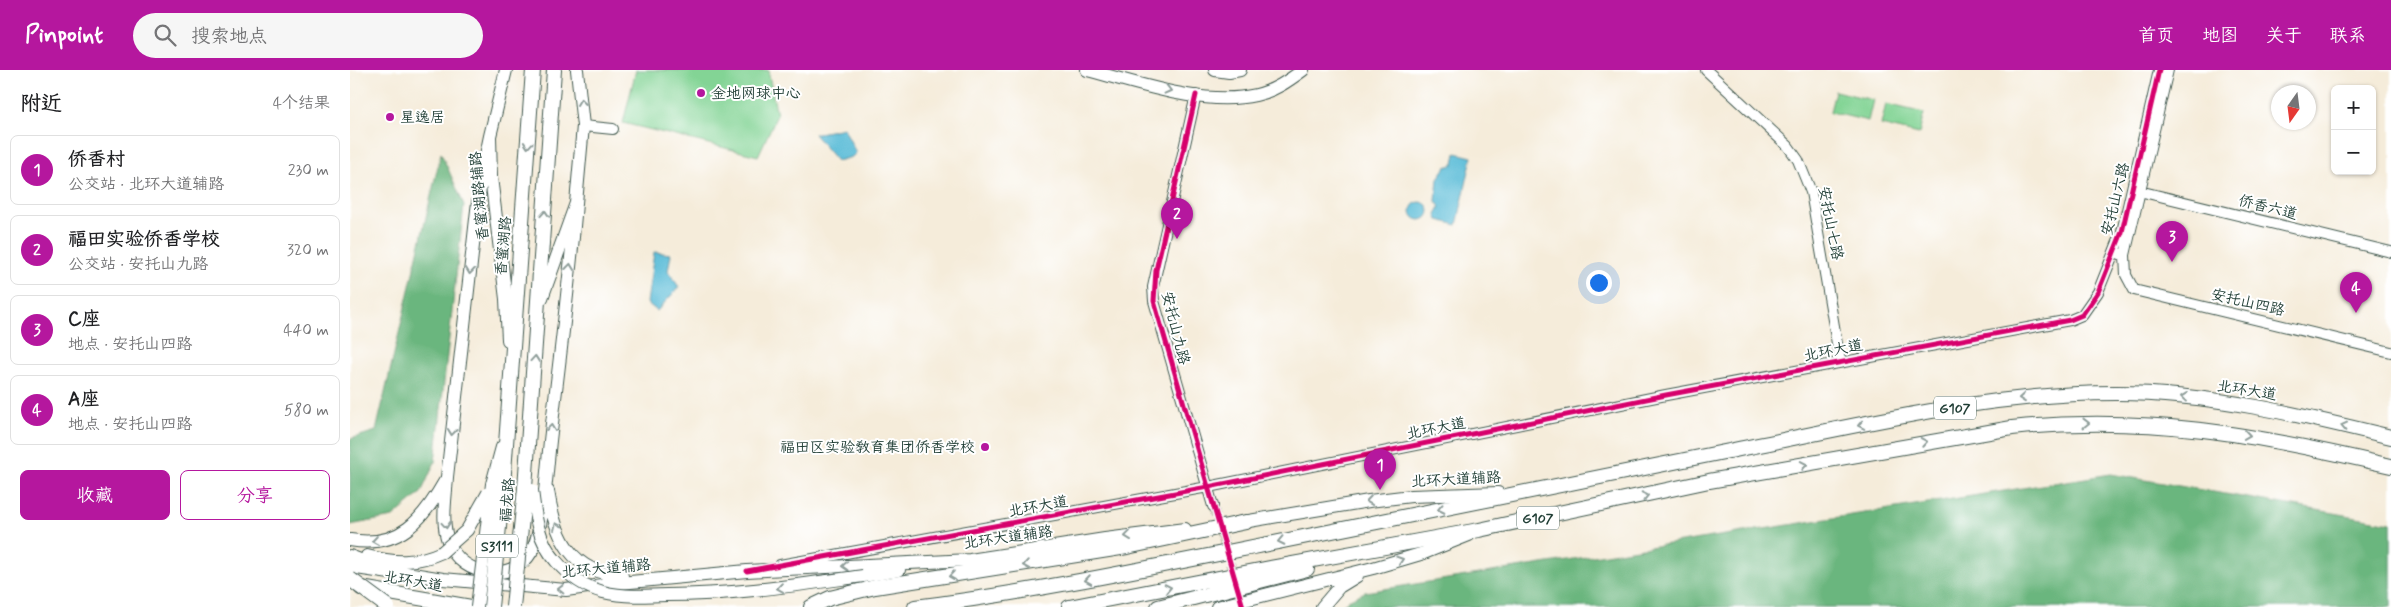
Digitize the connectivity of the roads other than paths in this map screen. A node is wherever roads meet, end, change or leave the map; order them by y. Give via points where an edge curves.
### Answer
1 (506, 70) edge
2 (533, 70) edge
3 (554, 70) edge
4 (577, 70) edge
5 (1087, 70) edge
6 (1215, 70) edge
7 (1240, 70) edge
8 (1303, 70) edge
9 (1706, 70) edge
10 (2159, 70) edge
11 (2168, 70) edge
12 (1196, 95) junction
13 (583, 126) junction
14 (612, 129) dead end
15 (490, 136) junction
16 (2139, 191) junction
17 (576, 203) junction
18 (2391, 252) edge
19 (2114, 253) junction
20 (2125, 255) junction
21 (538, 315) junction
22 (2070, 320) joint
23 (2391, 352) edge
24 (1840, 361) junction
25 (510, 380) junction
26 (507, 425) joint
27 (2391, 437) edge
28 (2391, 466) edge
29 (447, 477) junction
30 (545, 477) junction
31 (498, 485) junction
32 (1208, 487) junction
33 (529, 489) junction
34 (1523, 492) junction
35 (1213, 506) tunnel mouth
36 (1246, 522) junction
37 (1479, 530) junction
38 (350, 540) edge
39 (1373, 550) junction
40 (350, 553) edge
41 (350, 556) edge
42 (970, 560) junction
43 (350, 566) edge
44 (1373, 568) junction
45 (747, 572) junction
46 (410, 575) junction
47 (350, 579) edge
48 (669, 579) junction
49 (350, 586) edge
50 (388, 607) edge
51 (471, 607) edge
52 (477, 607) edge
53 (491, 607) edge
54 (513, 607) edge
55 (811, 607) edge
56 (915, 607) edge
57 (1069, 607) edge
58 (1158, 607) edge
59 (1217, 607) edge
60 (1322, 607) edge

1 - 15 main road, 香蜜湖路辅路
2 -> 25 highway, 香蜜湖路
21 -> 3 highway
13 -> 4 main road
5 -> 12 main road
6 - 7 main road
8 - 12 main road via 1283,85 1257,94 1233,98
9 - 24 street, 安托山七路 via 1788,146 1806,176
10 - 19 street, 安托山六路 via 2122,232
11 - 16 street, 安托山六路
12 - 32 street, 安托山九路 via 1153,287 1154,301
13 - 14 street
13 - 17 main road
15 - 25 main road, 香蜜湖路辅路 via 491,177 506,299
15 -> 29 main road via 479,192
16 - 18 street, 侨香六道
16 - 20 street, 安托山六路
17 - 21 main road via 548,277
30 -> 17 main road
19 - 20 street, 安托山六路
19 - 22 street, 安托山六路 via 2089,308
20 - 23 street, 安托山四路 via 2126,275 2134,290
33 -> 21 highway, 福龙路
22 - 24 street, 北环大道
24 - 32 street, 北环大道
25 - 26 highway, 香蜜湖路
26 - 31 highway, 福龙路
27 -> 34 highway, 北环大道 / G107 via 2237,403 2152,394 2059,394 1927,412
37 -> 28 highway, G107 via 1709,482 1956,437 2057,424 2134,424 2212,430 2255,436
29 -> 30 main road via 446,530 452,550 472,569 497,572 512,570 521,564 534,545
29 -> 38 main road via 431,506 402,533 378,541
48 -> 30 main road via 607,575 584,567 567,547 551,513
31 - 40 main road, bridge via 467,530 442,552 429,558 405,562
31 - 52 main road, bridge
31 - 53 highway, 福龙路 / S3111, bridge
32 - 35 street, 安托山九路
32 - 45 street, 北环大道
42 -> 33 main road, bridge via 717,595 637,596 602,591 568,573 546,548 540,537
33 - 54 highway, 福龙路 / S3111, bridge
34 -> 36 main road, 北环大道辅路 via 1411,496
34 -> 56 highway, 北环大道 / G107 via 1100,578
36 -> 42 main road, 北环大道辅路
36 -> 55 highway via 1127,548 856,591
37 - 39 highway, G107
44 -> 37 main road via 1453,542
57 -> 39 highway, G107
39 - 58 highway
41 - 46 main road, 北环大道辅路
42 -> 45 main road, 北环大道辅路
43 - 46 highway
44 - 59 main road
44 - 60 main road via 1344,583
45 - 48 main road, 北环大道辅路
48 -> 46 main road, 北环大道辅路 via 566,590
47 - 50 highway, bridge
49 - 51 highway, 北环大道

